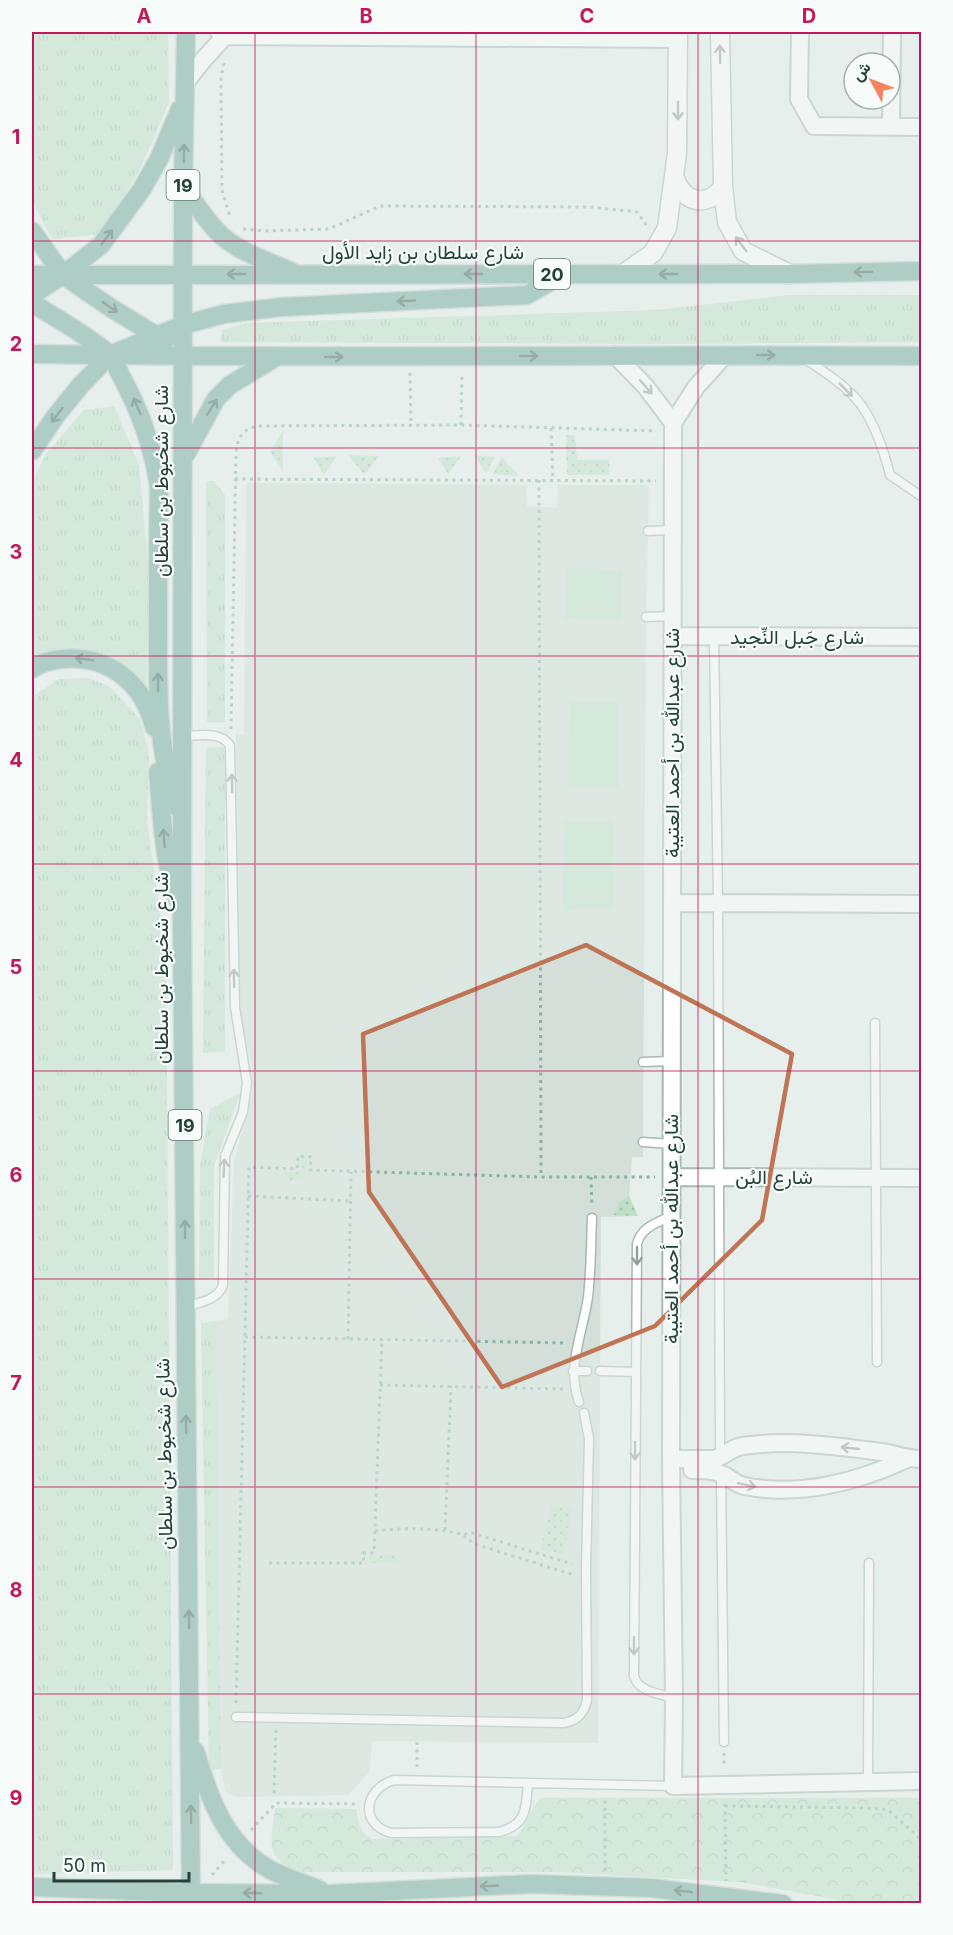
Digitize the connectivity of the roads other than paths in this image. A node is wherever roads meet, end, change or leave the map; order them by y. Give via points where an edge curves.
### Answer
1 (186, 32) edge
2 (720, 32) edge
3 (800, 32) edge
4 (892, 32) edge
5 (222, 34) edge
6 (434, 34) edge
7 (678, 35) edge
8 (185, 90) junction
9 (891, 127) junction
10 (921, 127) edge
11 (675, 179) junction
12 (183, 187) junction
13 (723, 187) junction
14 (32, 231) edge
15 (921, 271) edge
16 (183, 274) junction
17 (297, 274) junction
18 (564, 274) junction
19 (623, 274) junction
20 (790, 274) junction
21 (32, 275) edge
22 (63, 275) junction
23 (32, 295) edge
24 (32, 303) edge
25 (183, 325) junction
26 (158, 336) junction
27 (32, 354) edge
28 (110, 355) junction
29 (615, 355) junction
30 (725, 355) junction
31 (799, 355) junction
32 (184, 356) junction
33 (921, 356) edge
34 (276, 357) junction
35 (673, 428) junction
36 (32, 451) edge
37 (184, 458) junction
38 (921, 496) edge
39 (673, 530) junction
40 (648, 531) dead end
41 (646, 616) dead end
42 (673, 616) junction
43 (672, 636) junction
44 (714, 637) junction
45 (921, 637) edge
46 (32, 669) edge
47 (183, 736) junction
48 (183, 821) junction
49 (672, 903) junction
50 (718, 903) junction
51 (921, 904) edge
52 (182, 915) junction
53 (875, 1023) dead end
54 (672, 1060) junction
55 (644, 1062) dead end
56 (643, 1142) dead end
57 (671, 1144) junction
58 (672, 1177) junction
59 (720, 1177) junction
60 (876, 1178) junction
61 (921, 1178) edge
62 (671, 1215) junction
63 (592, 1218) road end
64 (185, 1306) junction
65 (877, 1362) dead end
66 (573, 1371) junction
67 (586, 1371) dead end
68 (600, 1371) dead end
69 (636, 1372) junction
70 (579, 1401) dead end
71 (584, 1413) dead end
72 (914, 1459) edge
73 (671, 1465) junction
74 (721, 1466) junction
75 (869, 1563) dead end
76 (674, 1698) junction
77 (236, 1717) road end
78 (190, 1733) junction
79 (724, 1742) road end
80 (921, 1781) edge
81 (868, 1782) junction
82 (528, 1783) junction
83 (673, 1786) junction
84 (32, 1887) edge
85 (53, 1888) junction
86 (109, 1890) junction
87 (330, 1894) junction
88 (32, 1898) edge
89 (191, 1898) edge
90 (139, 1904) edge
91 (783, 1904) edge

1 - 8 main road, شارع شخبوط بن سلطان / 19
13 -> 2 street
3 - 9 street via 799,99 814,126
4 - 9 street
5 - 6 street
5 - 8 street
6 - 7 street
7 -> 11 street
12 -> 8 main road, شارع شخبوط بن سلطان / 19
22 -> 8 main road via 101,245 142,189 174,128
9 - 10 street
11 - 13 street via 684,194 700,201 710,199
11 - 19 street via 667,228 653,253
12 - 16 main road, شارع شخبوط بن سلطان / 19
12 - 17 main road via 222,236
20 -> 13 street via 743,251 727,222
14 - 22 main road
15 -> 20 main road, شارع سلطان بن زايد الأول / 20
17 -> 16 main road, شارع سلطان بن زايد الأول / 20
16 - 22 main road, شارع سلطان بن زايد الأول / 20
16 - 25 main road, شارع شخبوط بن سلطان / 19
18 -> 17 main road, شارع سلطان بن زايد الأول / 20
18 - 19 main road, شارع سلطان بن زايد الأول / 20
18 -> 25 main road via 527,295 282,306 224,314
20 -> 19 main road, شارع سلطان بن زايد الأول / 20
21 - 22 main road, شارع سلطان بن زايد الأول / 20
22 - 23 main road
22 -> 26 main road
24 - 28 main road
25 - 26 main road
25 - 32 main road, شارع شخبوط بن سلطان / 19
26 - 28 main road
26 - 32 main road
27 - 28 main road
28 - 32 main road
28 -> 36 main road
48 -> 28 main road via 164,759 158,693 159,487 155,460 136,405
29 - 30 main road
34 -> 29 main road
29 -> 35 street via 646,387
30 -> 31 main road
30 - 35 street via 696,387
31 - 33 main road
31 -> 38 lane via 833,378 861,406 882,444 890,475
32 - 34 main road
32 - 37 main road, شارع شخبوط بن سلطان / 19
37 -> 34 main road via 216,399 230,385
35 - 39 street, شارع عبدالله بن أحمد العتيبة
37 - 47 main road, شارع شخبوط بن سلطان / 19
39 - 40 lane
39 - 42 street, شارع عبدالله بن أحمد العتيبة
41 - 42 lane
42 - 43 street, شارع عبدالله بن أحمد العتيبة
43 - 44 street, شارع جَبل النِّجيد
43 - 49 street, شارع عبدالله بن أحمد العتيبة
44 - 45 street, شارع جَبل النِّجيد
44 - 50 lane
52 -> 46 main road via 165,851 154,730 141,694 126,677 92,660 56,659
47 - 48 main road, شارع شخبوط بن سلطان / 19
64 -> 47 lane via 214,1297 222,1290 225,1156 247,1093 235,1007 230,746 218,736
48 - 52 main road, شارع شخبوط بن سلطان / 19
49 - 50 street
49 - 54 street, شارع عبدالله بن أحمد العتيبة
50 - 51 street
50 - 59 lane
64 -> 52 main road, شارع شخبوط بن سلطان / 19
53 - 60 lane
54 - 55 lane
54 - 57 street, شارع عبدالله بن أحمد العتيبة
56 - 57 lane
57 - 58 street, شارع عبدالله بن أحمد العتيبة
58 - 59 street, شارع البُن
58 - 62 street, شارع عبدالله بن أحمد العتيبة
59 - 60 street, شارع البُن
59 - 74 lane
60 - 61 street, شارع البُن
60 - 65 lane
62 -> 69 lane via 648,1227 637,1244
62 - 73 street, شارع عبدالله بن أحمد العتيبة
63 - 66 lane via 589,1290
78 -> 64 main road, شارع شخبوط بن سلطان / 19
66 - 67 lane
66 - 70 lane
68 - 69 lane
69 -> 76 lane via 634,1676 641,1687
71 - 77 lane via 589,1439 587,1700 579,1717 562,1723
72 -> 74 street via 809,1444 744,1445 736,1447
74 -> 72 street via 740,1485 794,1490 876,1473
73 - 74 street via 706,1470
73 - 76 street, شارع عبدالله بن أحمد العتيبة
74 - 79 lane
75 - 81 lane
76 - 83 street, شارع عبدالله بن أحمد العتيبة
78 - 87 main road via 211,1800 238,1845 269,1869
89 -> 78 main road, شارع شخبوط بن سلطان / 19
80 - 81 street
81 - 83 street
82 - 82 lane via 394,1780 376,1789 369,1808 376,1825 391,1833 499,1832 516,1826 522,1819
82 - 83 lane
84 - 85 main road
85 - 86 main road
85 - 88 main road
86 - 89 main road
86 - 90 main road
87 -> 89 main road
91 -> 87 main road via 651,1888 532,1884

